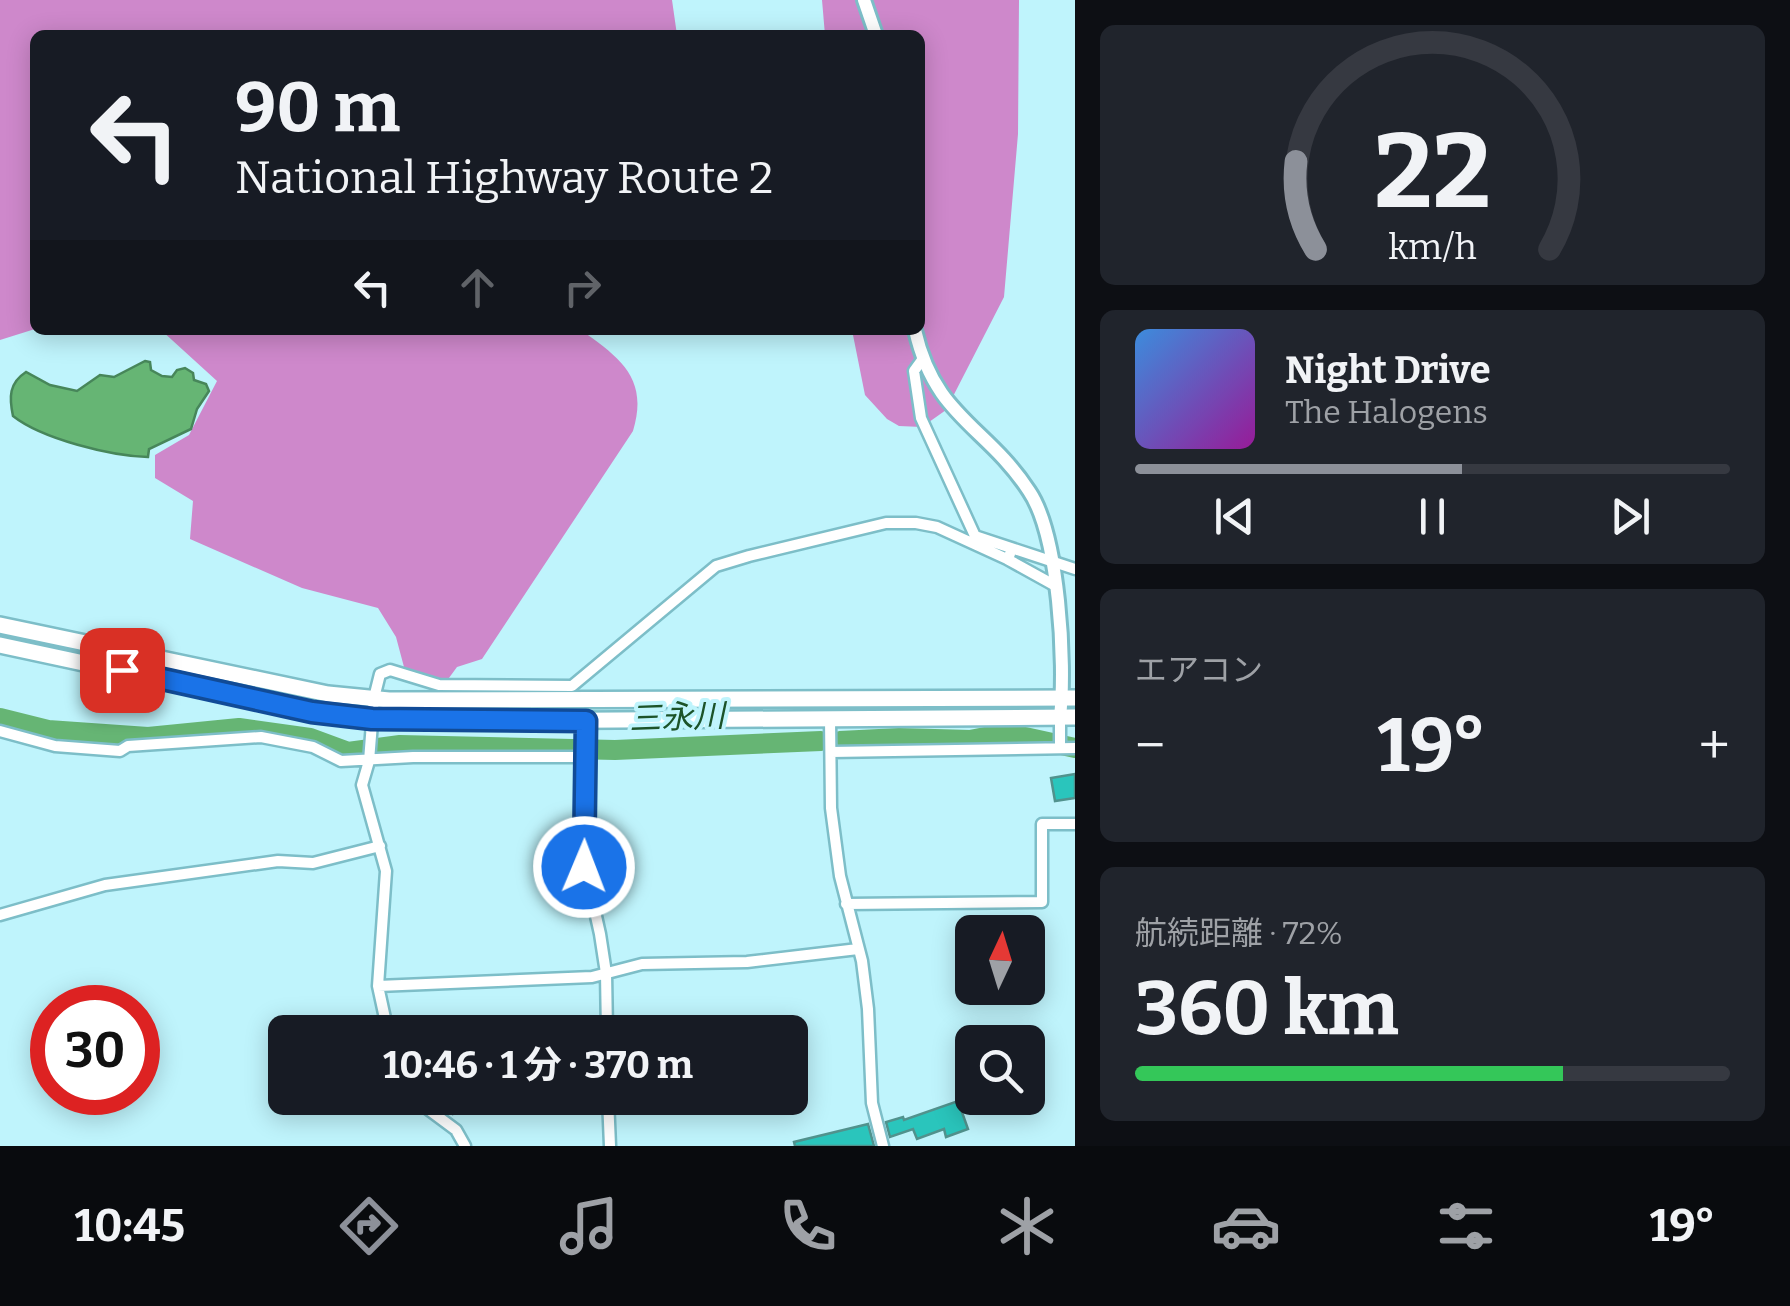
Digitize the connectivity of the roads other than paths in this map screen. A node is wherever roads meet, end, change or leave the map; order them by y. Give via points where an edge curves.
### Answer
1 (864, 0) edge
2 (874, 30) edge
3 (916, 335) edge
4 (922, 360) junction
5 (1010, 554) junction
6 (1053, 562) junction
7 (1075, 569) edge
8 (1054, 585) junction
9 (0, 625) edge
10 (0, 645) edge
11 (374, 698) junction
12 (1069, 698) edge
13 (1068, 717) edge
14 (830, 718) junction
15 (372, 726) junction
16 (586, 728) junction
17 (0, 731) edge
18 (1060, 748) junction
19 (1075, 748) edge
20 (831, 752) junction
21 (587, 754) junction
22 (369, 759) junction
23 (1075, 824) edge
24 (380, 846) junction
25 (846, 904) junction
26 (0, 916) edge
27 (858, 950) junction
28 (606, 973) junction
29 (378, 986) junction
30 (384, 1015) edge
31 (607, 1015) edge
32 (436, 1115) edge
33 (609, 1115) edge
34 (465, 1146) edge
35 (610, 1146) edge
36 (882, 1146) edge

1 - 2 street
3 - 4 street
4 - 5 street via 914,371 921,418 975,536
4 - 6 street via 938,392 1029,490
5 - 6 street
5 - 8 street
5 - 11 street via 936,528 886,522 716,566 572,686 438,685 390,670 380,674
6 - 7 street
6 - 8 street
8 - 12 street
9 - 11 highway
10 - 15 highway
11 - 12 highway
11 - 15 street
12 - 13 street
13 - 14 highway
13 - 18 street
14 - 16 highway
14 - 20 street
15 - 16 highway
15 - 22 street
16 - 21 street
17 - 22 street via 56,746 120,751 261,737 313,747 341,761
18 - 19 street
18 - 20 street
20 - 25 street via 831,808
21 - 22 street
21 - 28 street via 584,867
22 - 24 street via 362,785
23 - 25 street via 1042,824 1042,902
24 - 26 street via 313,863 278,861 105,886
24 - 29 street via 386,871
25 - 27 street
27 - 28 street via 642,964
27 - 36 street
28 - 29 street
28 - 31 street
29 - 30 street
32 - 34 street
33 - 35 street

